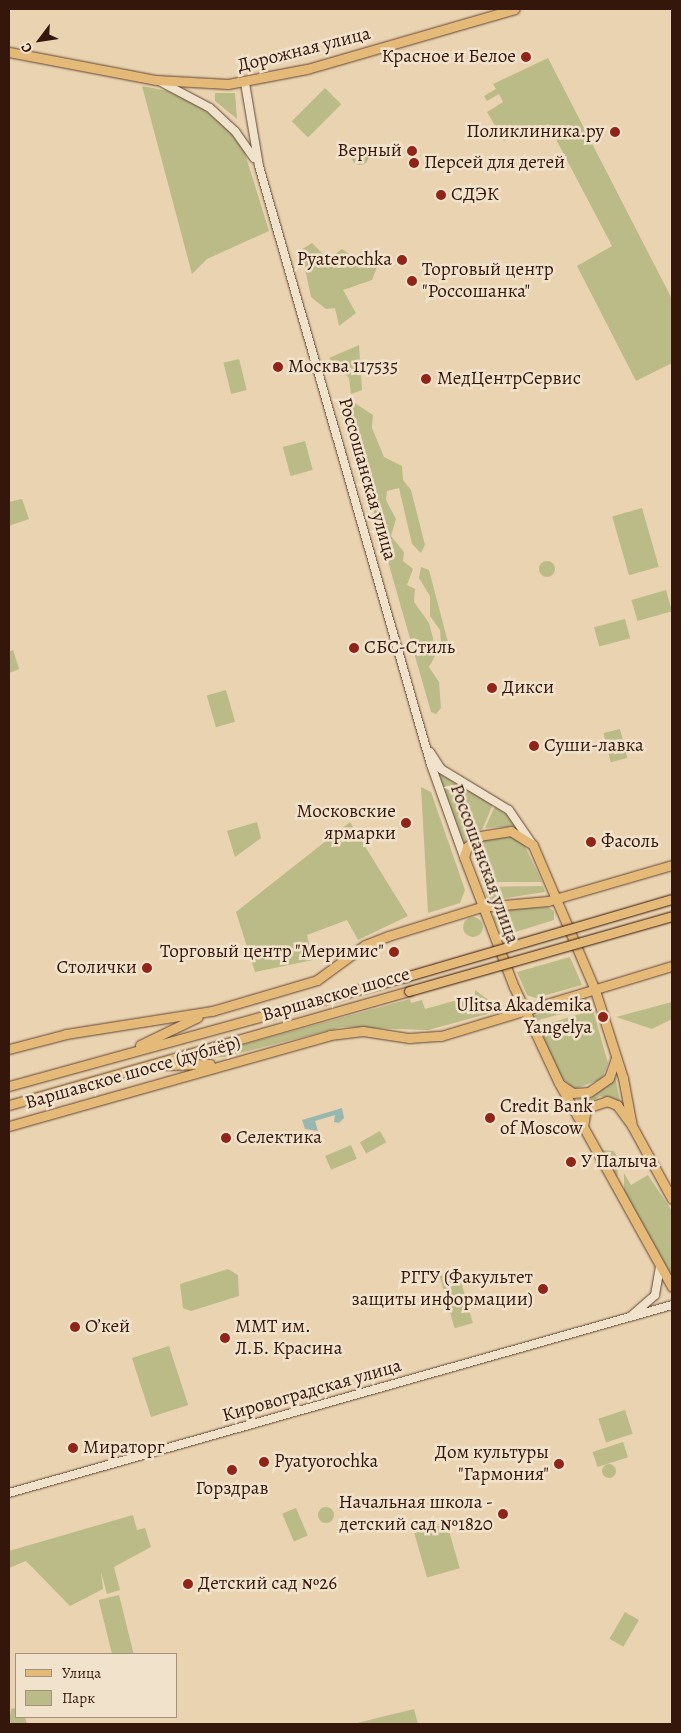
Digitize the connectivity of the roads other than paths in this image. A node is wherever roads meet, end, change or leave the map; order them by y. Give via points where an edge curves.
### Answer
1 (515, 9) edge
2 (9, 52) edge
3 (156, 80) junction
4 (245, 82) junction
5 (259, 166) junction
6 (426, 744) junction
7 (533, 844) junction
8 (464, 857) junction
9 (672, 865) edge
10 (559, 898) junction
11 (672, 899) edge
12 (482, 907) junction
13 (672, 916) edge
14 (672, 966) edge
15 (595, 990) junction
16 (212, 1011) junction
17 (525, 1012) junction
18 (9, 1049) edge
19 (118, 1055) junction
20 (616, 1056) junction
21 (230, 1062) junction
22 (148, 1066) junction
23 (559, 1083) junction
24 (9, 1086) edge
25 (9, 1105) edge
26 (9, 1126) edge
27 (632, 1126) junction
28 (583, 1127) junction
29 (672, 1199) edge
30 (660, 1266) junction
31 (672, 1287) edge
32 (672, 1305) edge
33 (624, 1320) junction
34 (9, 1494) edge

1 - 4 main road, Дорожная улица via 307,69
2 - 3 main road, Дорожная улица
3 - 4 main road, Дорожная улица
3 - 5 street, Россошанская улица via 210,108 235,131
4 - 5 street, Россошанская улица
5 - 6 street, Россошанская улица
6 - 7 street, Россошанская улица via 441,769 509,810
6 - 8 street, Россошанская улица
7 - 8 main road via 518,833 502,830 473,840
7 - 10 main road, Россошанская улица
8 - 12 main road, Россошанская улица
9 - 10 main road, Варшавское шоссе (дублёр)
10 - 12 main road, Варшавское шоссе (дублёр)
10 - 15 main road, Россошанская улица
11 - 19 main road, Варшавское шоссе, bridge via 405,977
12 - 16 main road, Варшавское шоссе (дублёр) via 371,942 310,983
12 - 17 main road, Россошанская улица
13 - 22 main road, Варшавское шоссе, bridge
14 - 15 main road, Варшавское шоссе (дублёр)
15 - 17 main road, Варшавское шоссе (дублёр)
15 - 20 main road, Россошанская улица
16 - 18 main road, Варшавское шоссе (дублёр) via 66,1034
16 - 19 main road
17 - 21 main road, Варшавское шоссе (дублёр) via 431,1038 346,1032
17 - 23 main road, Россошанская улица
19 - 24 main road, Варшавское шоссе
20 - 23 main road via 609,1078 589,1092 573,1093
20 - 27 main road, Россошанская улица
21 - 22 main road
21 - 26 main road, Варшавское шоссе (дублёр)
22 - 25 main road, Варшавское шоссе
23 - 28 main road, Россошанская улица
27 - 28 main road via 617,1105 606,1101 586,1108
27 - 29 main road
28 - 30 main road, Россошанская улица
30 - 31 main road, Россошанская улица
30 - 33 street, Кировоградская улица via 655,1295
32 - 33 street, Кировоградская улица
33 - 34 street, Кировоградская улица

